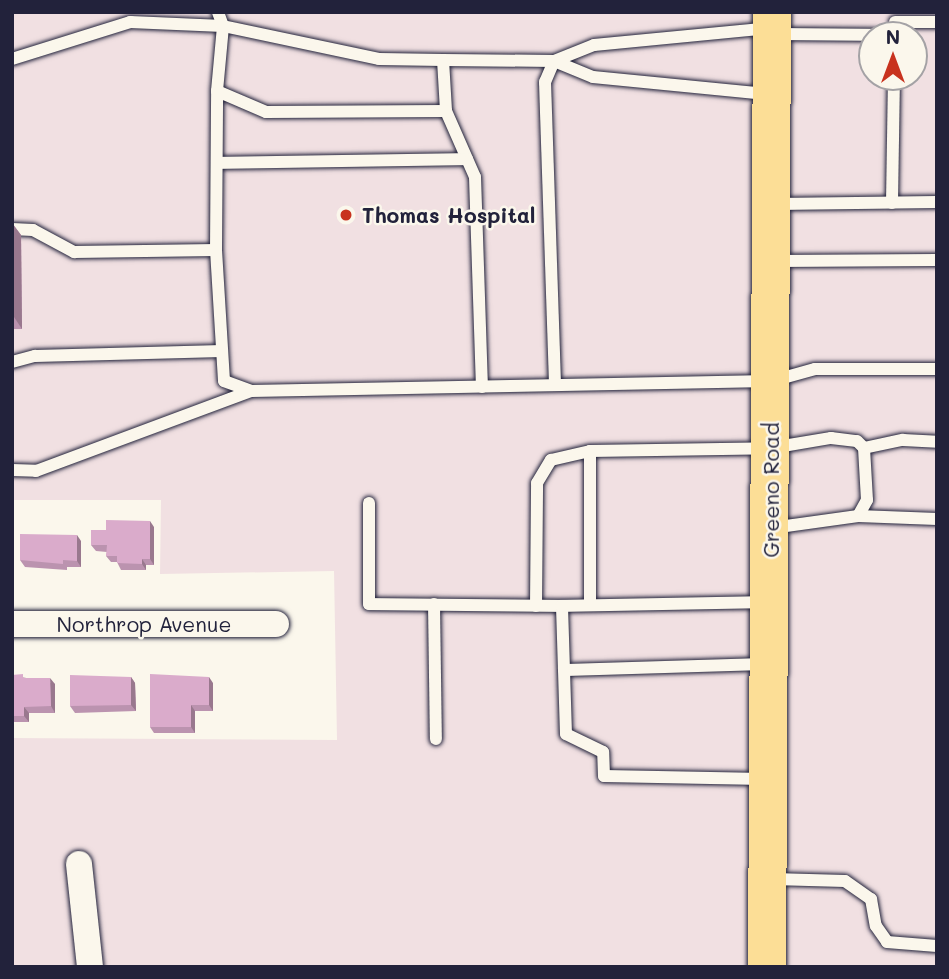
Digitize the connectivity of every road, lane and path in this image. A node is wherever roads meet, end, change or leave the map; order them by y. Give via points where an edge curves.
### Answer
1 (218, 12) edge
2 (772, 25) edge
3 (223, 26) junction
4 (858, 26) edge
5 (12, 59) edge
6 (443, 60) junction
7 (554, 61) junction
8 (217, 91) junction
9 (894, 91) edge
10 (772, 94) junction
11 (446, 111) junction
12 (467, 159) junction
13 (217, 163) junction
14 (937, 202) edge
15 (892, 203) junction
16 (772, 204) junction
17 (12, 229) edge
18 (216, 250) junction
19 (937, 260) edge
20 (772, 261) junction
21 (222, 351) junction
22 (12, 362) edge
23 (937, 369) edge
24 (772, 382) junction
25 (555, 385) junction
26 (482, 387) junction
27 (251, 391) junction
28 (937, 442) edge
29 (864, 447) junction
30 (772, 448) junction
31 (590, 451) junction
32 (12, 470) edge
33 (369, 503) dead end
34 (858, 516) junction
35 (937, 519) edge
36 (772, 528) junction
37 (771, 601) junction
38 (434, 604) junction
39 (590, 605) junction
40 (536, 606) junction
41 (562, 606) junction
42 (12, 624) edge
43 (276, 624) dead end
44 (771, 664) junction
45 (564, 670) junction
46 (436, 739) dead end
47 (771, 779) junction
48 (79, 863) dead end
49 (769, 879) junction
50 (937, 946) edge
51 (90, 967) edge
52 (767, 967) edge

1 - 3 lane
2 - 4 lane
2 - 7 lane via 594,45
2 - 10 main road, Greeno Road
3 - 5 lane via 130,22
3 - 6 lane via 379,59
3 - 8 lane
6 - 7 lane
6 - 11 lane
7 - 10 lane via 593,77
7 - 25 lane via 545,82
8 - 11 lane via 266,112
8 - 13 lane
9 - 15 lane
10 - 16 main road, Greeno Road
11 - 12 lane
12 - 13 lane
12 - 26 lane via 475,177
13 - 18 lane
14 - 15 lane
15 - 16 lane
16 - 20 main road, Greeno Road
17 - 18 lane via 33,230 74,251
18 - 21 lane
19 - 20 lane
20 - 24 main road, Greeno Road
21 - 22 lane via 35,356
21 - 27 lane via 224,382
23 - 24 lane via 815,369
24 - 25 lane
24 - 30 main road, Greeno Road
25 - 26 lane
26 - 27 lane
27 - 32 lane via 36,471
28 - 29 lane via 902,440
29 - 30 lane via 856,441 831,438
29 - 34 lane via 867,500
30 - 31 lane
30 - 36 main road, Greeno Road
31 - 39 lane
31 - 40 lane via 551,460 537,483
33 - 38 lane via 369,604
34 - 35 lane
34 - 36 lane
36 - 37 main road, Greeno Road
37 - 39 lane
37 - 44 main road, Greeno Road
38 - 40 lane
38 - 46 lane
39 - 41 lane
40 - 41 lane
41 - 45 lane
42 - 43 street, Northrop Avenue
44 - 45 lane
44 - 47 main road, Greeno Road
45 - 47 lane via 566,734 603,752 604,776
47 - 49 main road, Greeno Road
48 - 51 street
49 - 50 lane via 845,880 871,899 876,926 887,942
49 - 52 main road, Greeno Road

